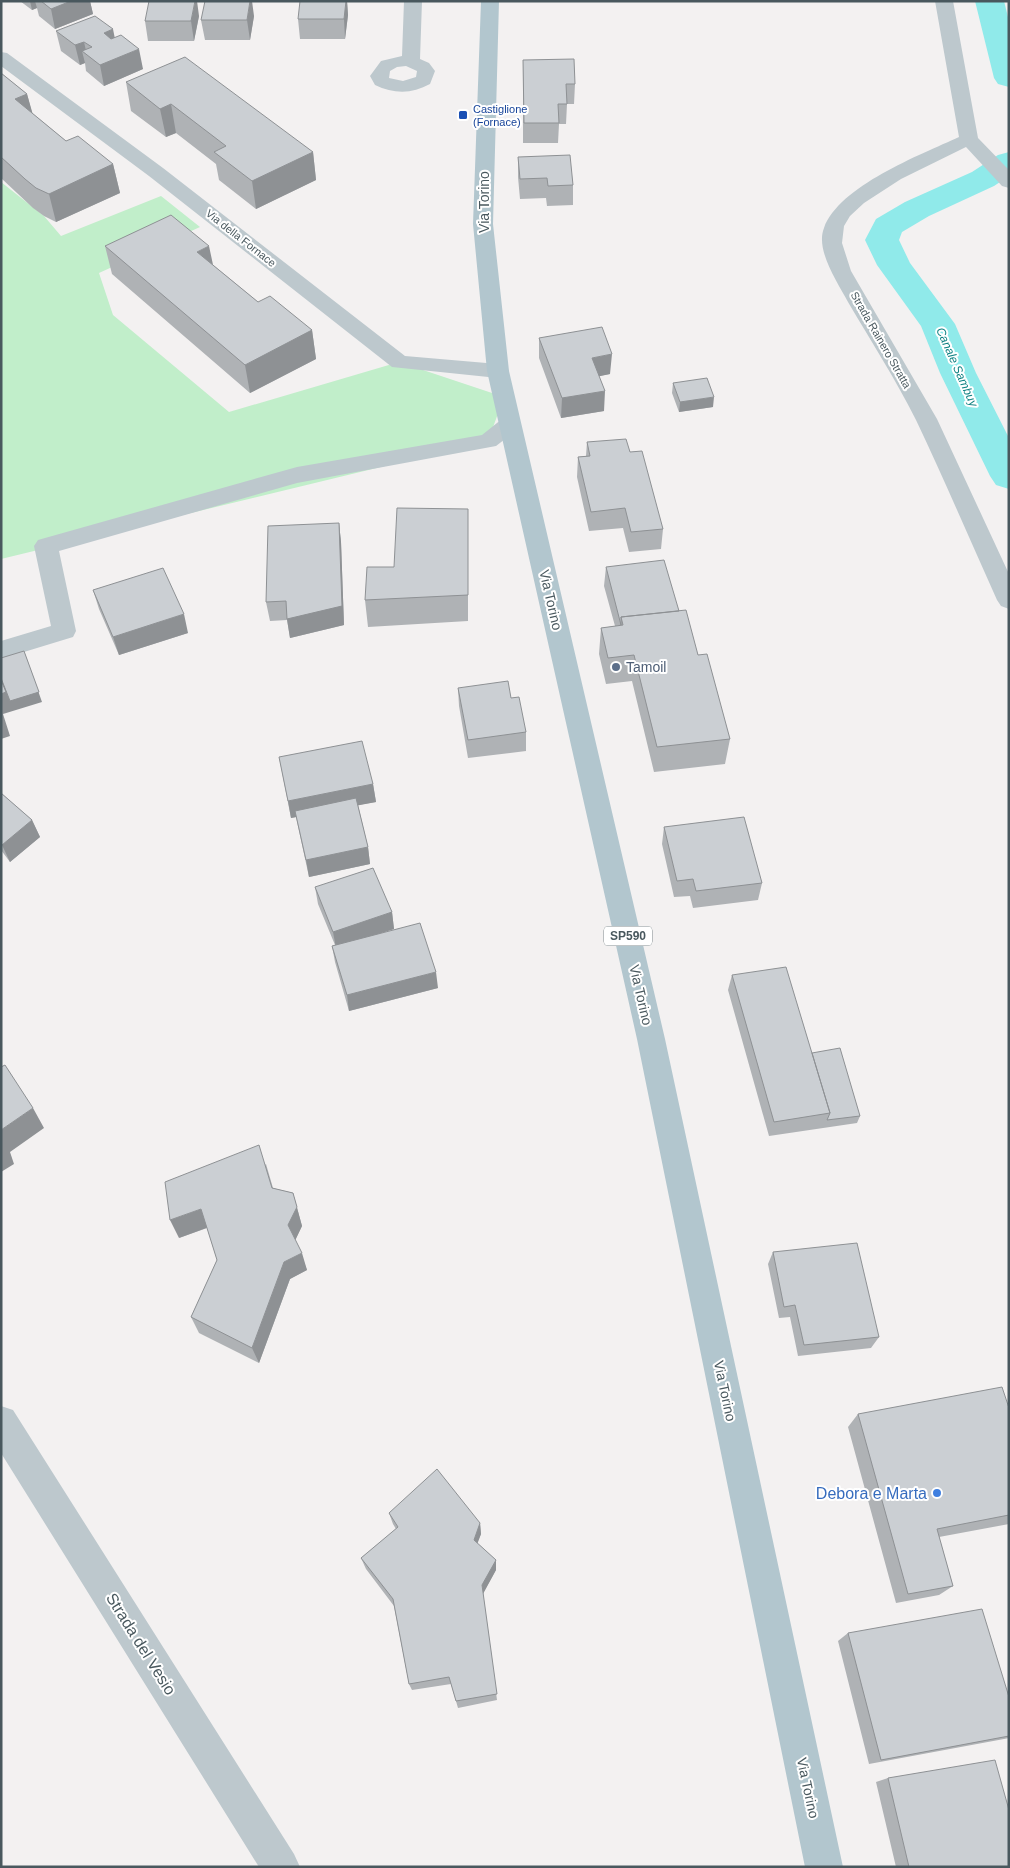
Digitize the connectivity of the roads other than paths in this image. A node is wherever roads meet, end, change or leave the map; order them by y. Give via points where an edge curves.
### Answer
1 (413, 1) edge
2 (490, 1) edge
3 (944, 1) edge
4 (1, 57) edge
5 (410, 61) dead end
6 (969, 139) junction
7 (1009, 182) edge
8 (498, 371) junction
9 (510, 424) junction
10 (1009, 600) edge
11 (1, 650) edge
12 (1, 1422) edge
13 (282, 1867) edge
14 (824, 1867) edge

1 - 5 street
2 - 8 main road, Via Torino / SP590 via 483,224
3 - 6 street
4 - 8 street, Via della Fornace via 156,172 399,362
6 - 7 street
6 - 10 street, Strada Rainero Stratta via 869,189 844,211 833,227 834,251 841,271 926,419
8 - 9 main road, Via Torino / SP590
9 - 11 street via 488,441 297,474 46,546 64,631
9 - 14 main road, Via Torino / SP590 via 652,1038
12 - 13 street, Strada del Vesio

